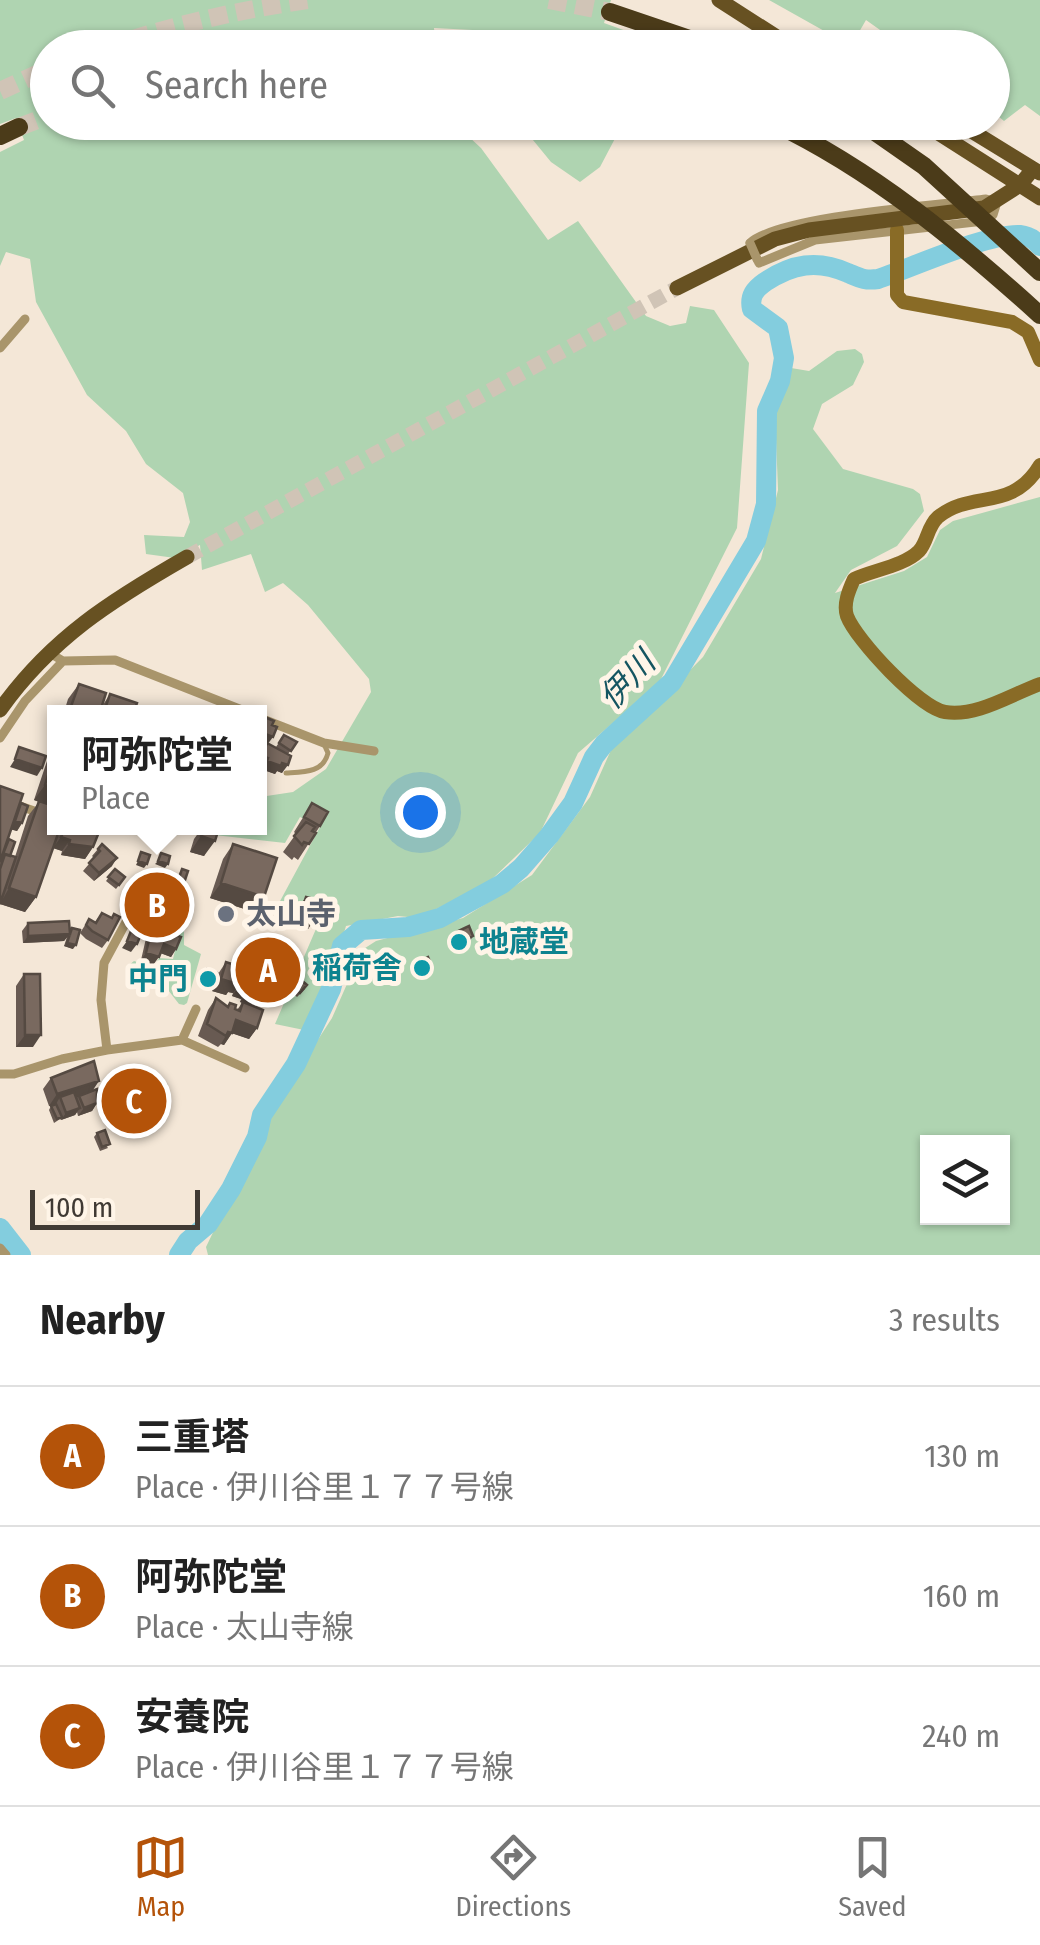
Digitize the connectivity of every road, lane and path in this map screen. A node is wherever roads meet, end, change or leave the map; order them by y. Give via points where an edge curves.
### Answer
1 (718, 0) edge
2 (610, 12) tunnel mouth
3 (663, 30) edge
4 (766, 30) edge
5 (19, 127) tunnel mouth
6 (0, 136) edge
7 (805, 140) edge
8 (887, 140) edge
9 (948, 140) edge
10 (986, 140) edge
11 (1037, 171) edge
12 (1020, 186) junction
13 (1040, 198) edge
14 (997, 202) junction
15 (897, 230) junction
16 (1040, 272) edge
17 (677, 288) tunnel mouth
18 (1040, 315) edge
19 (25, 319) dead end
20 (0, 348) edge
21 (1040, 360) edge
22 (1040, 466) edge
23 (187, 557) tunnel mouth
24 (48, 652) junction
25 (63, 661) junction
26 (1040, 684) edge
27 (229, 705) edge
28 (0, 710) edge
29 (267, 721) edge
30 (0, 738) edge
31 (324, 744) junction
32 (374, 752) dead end
33 (286, 773) edge
34 (0, 799) edge
35 (47, 816) edge
36 (132, 910) dead end
37 (196, 1010) dead end
38 (182, 1040) junction
39 (107, 1050) junction
40 (245, 1068) dead end
41 (0, 1074) edge
42 (0, 1248) edge
43 (6, 1255) edge

1 - 4 main road
2 - 3 highway
5 - 6 highway
7 - 18 highway, bridge via 905,201
8 - 16 highway, bridge
9 - 12 main road
10 - 11 main road
11 - 12 main road
12 - 13 main road
12 - 14 main road
14 - 15 street via 984,221
14 - 15 street, bridge via 786,226 750,243 758,261 815,240
14 - 17 main road via 775,239
15 - 21 street via 897,295 910,305 1012,322 1028,332
19 - 20 street
22 - 26 street via 1024,488 937,518 913,556 854,579 846,614 910,693 941,712 979,709
23 - 24 main road via 119,597
24 - 25 street
24 - 28 main road
25 - 27 street via 115,660
25 - 30 street
29 - 31 street
31 - 32 street
31 - 33 lane via 328,752 319,768
34 - 35 street
36 - 39 street via 104,962
37 - 38 street
38 - 39 street
38 - 40 street
39 - 41 street
42 - 43 street

